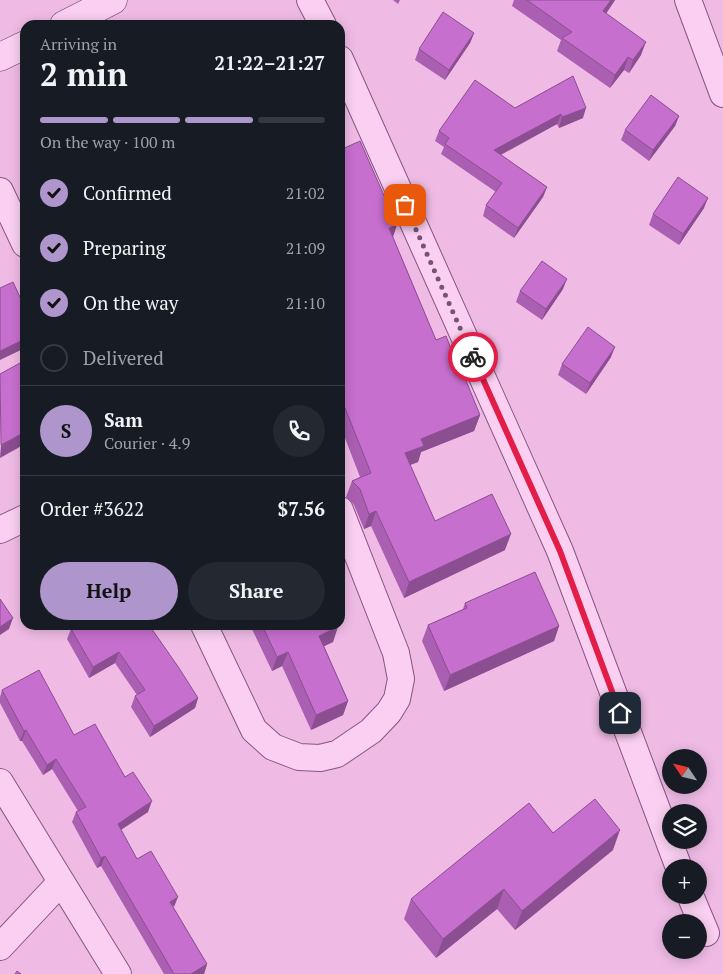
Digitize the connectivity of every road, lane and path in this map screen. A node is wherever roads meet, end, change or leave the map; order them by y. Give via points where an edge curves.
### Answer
1 (113, 0) edge
2 (310, 0) edge
3 (688, 0) edge
4 (74, 20) edge
5 (320, 20) edge
6 (20, 48) edge
7 (0, 58) edge
8 (345, 70) edge
9 (723, 94) edge
10 (0, 191) edge
11 (20, 233) edge
12 (20, 520) edge
13 (345, 523) edge
14 (0, 530) edge
15 (206, 630) edge
16 (0, 782) edge
17 (676, 859) edge
18 (61, 882) junction
19 (0, 947) edge
20 (118, 974) edge

1 - 4 street
2 - 5 street
3 - 9 street
6 - 7 street
8 - 17 street via 560,551
10 - 11 street
12 - 14 street
13 - 15 street via 396,652 401,679 397,698 389,712 371,731 337,754 320,758 299,757 273,747 254,730
16 - 18 street
18 - 19 street
18 - 20 street

